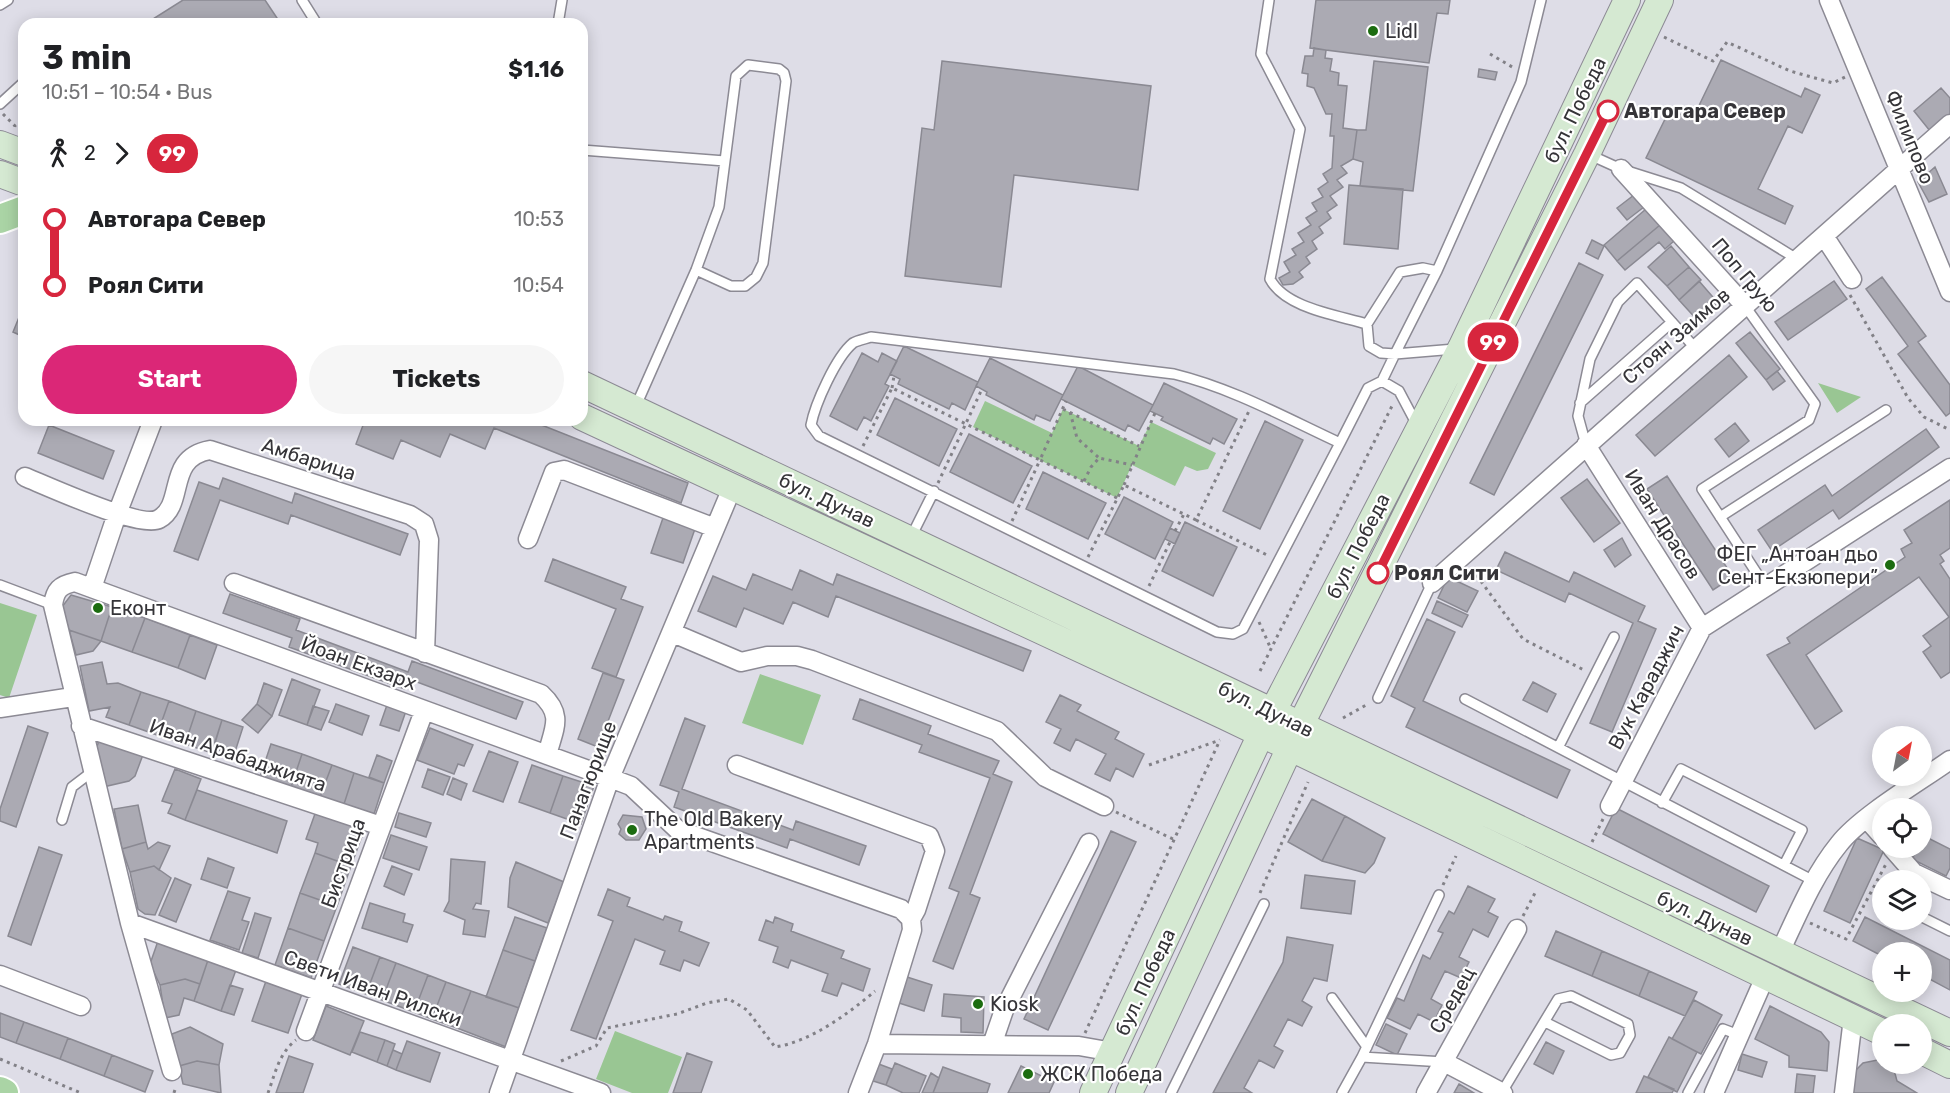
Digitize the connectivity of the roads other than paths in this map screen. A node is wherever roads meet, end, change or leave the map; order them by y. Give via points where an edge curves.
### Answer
1 (9, 0) edge
2 (302, 0) edge
3 (562, 0) edge
4 (1269, 0) edge
5 (1541, 0) edge
6 (1628, 0) edge
7 (1660, 0) edge
8 (1829, 0) edge
9 (0, 5) edge
10 (313, 18) edge
11 (559, 18) edge
12 (18, 88) edge
13 (0, 104) edge
14 (1950, 124) edge
15 (0, 144) edge
16 (588, 150) edge
17 (18, 151) edge
18 (1587, 154) junction
19 (725, 161) junction
20 (1621, 169) junction
21 (1899, 169) junction
22 (0, 174) edge
23 (18, 181) edge
24 (18, 212) edge
25 (0, 219) edge
26 (1824, 236) junction
27 (1797, 259) junction
28 (696, 270) junction
29 (1437, 272) junction
30 (1852, 279) road end
31 (1950, 292) edge
32 (1745, 306) junction
33 (1672, 322) junction
34 (1367, 324) junction
35 (1461, 348) junction
36 (1696, 349) junction
37 (1395, 354) junction
38 (1382, 381) junction
39 (588, 387) edge
40 (1580, 403) junction
41 (634, 409) junction
42 (1886, 410) dead end
43 (588, 420) edge
44 (151, 426) edge
45 (1418, 428) junction
46 (1340, 443) junction
47 (1586, 445) junction
48 (1950, 468) edge
49 (25, 477) dead end
50 (732, 488) junction
51 (934, 491) junction
52 (117, 514) junction
53 (1720, 517) junction
54 (715, 528) junction
55 (910, 538) junction
56 (528, 539) dead end
57 (234, 583) dead end
58 (1432, 583) joint
59 (0, 585) edge
60 (93, 588) junction
61 (1767, 589) junction
62 (52, 605) junction
63 (1702, 628) junction
64 (673, 633) junction
65 (1614, 638) dead end
66 (425, 653) junction
67 (73, 697) junction
68 (1378, 698) road end
69 (1465, 699) dead end
70 (0, 708) edge
71 (424, 711) junction
72 (1266, 724) junction
73 (81, 726) junction
74 (1295, 737) junction
75 (1558, 746) junction
76 (548, 755) junction
77 (1950, 760) edge
78 (737, 765) dead end
79 (93, 771) junction
80 (610, 778) junction
81 (1622, 780) junction
82 (1662, 804) junction
83 (1104, 806) road end
84 (1610, 806) road end
85 (1867, 819) junction
86 (62, 820) dead end
87 (1872, 824) edge
88 (381, 826) junction
89 (1089, 843) dead end
90 (1784, 865) junction
91 (1814, 881) junction
92 (1932, 884) edge
93 (1950, 890) edge
94 (1439, 895) road end
95 (1264, 904) road end
96 (911, 919) junction
97 (1932, 922) edge
98 (130, 923) junction
99 (1517, 928) road end
100 (1950, 931) edge
101 (1779, 954) junction
102 (0, 975) edge
103 (1765, 977) junction
104 (320, 993) junction
105 (1332, 998) dead end
106 (81, 1006) dead end
107 (1853, 1018) junction
108 (1545, 1022) junction
109 (1872, 1027) edge
110 (306, 1032) road end
111 (1950, 1034) edge
112 (1739, 1035) junction
113 (877, 1044) junction
114 (992, 1045) junction
115 (1367, 1047) junction
116 (1113, 1052) junction
117 (1932, 1056) edge
118 (1362, 1057) junction
119 (511, 1062) junction
120 (1443, 1062) junction
121 (1950, 1065) edge
122 (172, 1071) dead end
123 (0, 1091) edge
124 (4, 1093) edge
125 (499, 1093) edge
126 (601, 1093) edge
127 (858, 1093) edge
128 (1093, 1093) edge
129 (1130, 1093) edge
130 (1171, 1093) edge
131 (1342, 1093) edge
132 (1426, 1093) edge
133 (1502, 1093) edge
134 (1688, 1093) edge
135 (1714, 1093) edge
136 (1844, 1093) edge

1 - 9 lane
2 - 10 lane
3 - 11 lane
4 - 34 lane via 1261,54 1300,129 1270,279 1276,291 1289,300
5 - 29 lane via 1524,73
6 - 35 main road, бул. Победа
7 - 18 main road, бул. Победа
8 - 21 street, Филипово
12 - 13 lane
14 - 21 street, Стоян Заимов
15 - 17 main road
16 - 19 lane
18 - 20 lane
18 - 74 main road, бул. Победа
19 - 28 lane via 719,207
19 - 28 lane via 736,76 748,65 779,69 786,81 763,263 746,286 731,286
20 - 27 lane via 1681,188
20 - 32 street, Поп Грую
21 - 26 street, Стоян Заимов
21 - 31 street, Филипово
22 - 23 main road
24 - 25 main road
26 - 27 street, Стоян Заимов
26 - 30 street
27 - 32 street, Стоян Заимов
28 - 41 lane
29 - 34 lane via 1423,268 1400,272
29 - 37 lane
32 - 36 street, Стоян Заимов
32 - 53 lane, Поп Грую via 1815,404 1809,420 1702,489
33 - 36 lane
33 - 40 lane
33 - 40 lane via 1637,282 1618,302 1590,359
34 - 37 lane via 1369,346 1381,353
35 - 37 lane
35 - 45 main road, бул. Победа
36 - 47 street, Стоян Заимов
37 - 38 lane
38 - 45 lane via 1399,391
38 - 46 lane via 1368,388
39 - 41 main road, бул. Дунав
40 - 47 lane via 1578,416
41 - 55 main road, бул. Дунав
42 - 53 lane
43 - 50 main road, бул. Дунав
44 - 52 street
45 - 72 main road, бул. Победа
46 - 51 lane via 1253,613 1243,629 1233,634 1217,632
46 - 51 lane via 1253,402 1174,374 871,337 855,342 843,354 813,410 811,425 819,436
47 - 58 street, Стоян Заимов
47 - 63 street, Иван Драсов
48 - 61 street, Вук Караджич
49 - 52 street, Амбарица
50 - 54 street, Панагюрище
50 - 72 main road, бул. Дунав
51 - 55 lane
52 - 60 street
52 - 66 street, Амбарица via 145,522 159,519 168,508 184,464 195,452 210,450 410,515 424,524 429,540
53 - 61 lane
54 - 56 street via 564,470 554,472
54 - 64 street, Панагюрище
55 - 72 main road, бул. Дунав
57 - 66 street
58 - 68 lane
59 - 62 lane
60 - 62 street, Йоан Екзарх via 75,582 63,584
60 - 71 street, Йоан Екзарх
61 - 63 street, Вук Караджич
62 - 67 street
63 - 81 street, Вук Караджич
64 - 80 street, Панагюрище
64 - 83 street via 741,662 767,656 812,660 997,731 1045,777
65 - 75 lane
66 - 76 street via 541,694 553,705 556,720
67 - 70 street
67 - 73 street
69 - 75 lane
71 - 76 street, Йоан Екзарх
71 - 88 street, Бистрица
72 - 74 main road, бул. Дунав
72 - 116 main road, бул. Победа
73 - 79 street
73 - 88 street, Иван Арабаджията
74 - 101 main road, бул. Дунав
74 - 103 main road, бул. Дунав
74 - 129 main road, бул. Победа
75 - 81 lane
76 - 80 street, Йоан Екзарх
77 - 85 street
78 - 96 street via 929,836 935,851
79 - 86 lane via 72,787
79 - 98 street
80 - 96 street, Йоан Екзарх via 631,786 678,830 901,909
80 - 119 street, Панагюрище
81 - 82 lane
81 - 84 street, Вук Караджич
82 - 90 lane
82 - 90 lane via 1681,769 1802,830
85 - 87 street
85 - 91 street via 1840,842
88 - 104 street, Бистрица
89 - 114 street via 1004,1010
90 - 91 lane
91 - 101 street
92 - 93 street
94 - 115 lane
95 - 130 lane
96 - 113 street via 912,930
97 - 100 lane
98 - 104 street, Свети Иван Рилски
98 - 122 street
99 - 120 street, Средец
101 - 111 main road, бул. Дунав
102 - 106 street
103 - 107 main road, бул. Дунав
103 - 112 street
104 - 110 street, Бистрица
104 - 119 street, Свети Иван Рилски
105 - 115 lane
107 - 109 main road, бул. Дунав
107 - 136 street
108 - 108 lane via 1558,999 1571,996 1628,1024 1630,1035 1620,1053 1611,1055
108 - 133 lane
112 - 134 lane via 1723,1029
112 - 135 street
113 - 114 street
113 - 127 street
114 - 116 street via 1079,1046
115 - 118 lane
116 - 128 main road, бул. Победа
117 - 121 main road
118 - 120 lane
118 - 131 lane
119 - 125 street, Панагюрище
119 - 126 street, Свети Иван Рилски
120 - 132 street, Средец
120 - 133 street
123 - 124 main road

